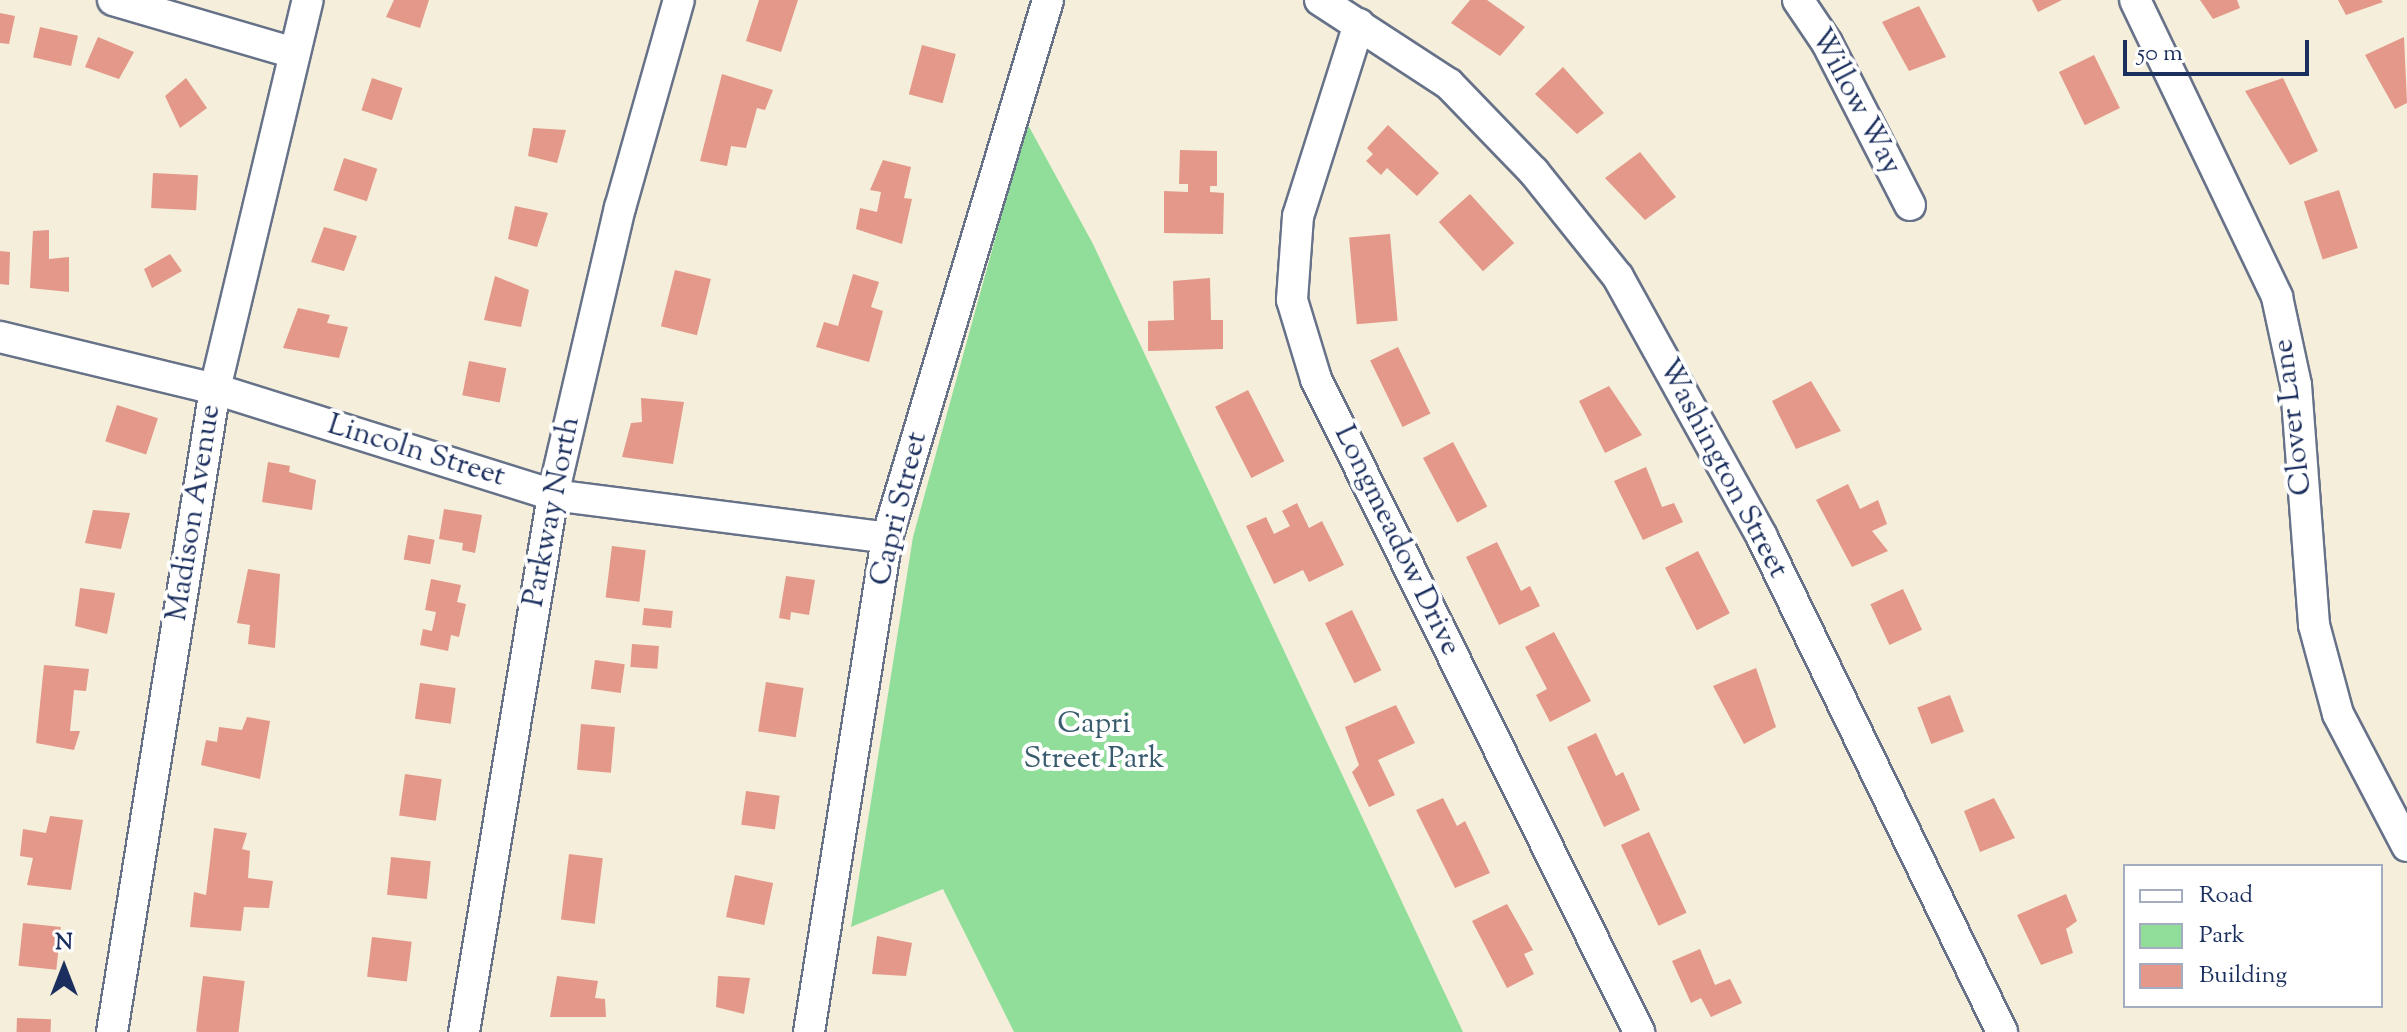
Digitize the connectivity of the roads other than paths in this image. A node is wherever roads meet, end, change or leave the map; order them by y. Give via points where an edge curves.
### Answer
1 (113, 0) edge
2 (308, 0) edge
3 (679, 0) edge
4 (1048, 0) edge
5 (1320, 0) edge
6 (1798, 0) edge
7 (2135, 0) edge
8 (1359, 24) junction
9 (291, 52) junction
10 (1910, 205) dead end
11 (0, 337) edge
12 (215, 389) junction
13 (553, 495) junction
14 (887, 538) junction
15 (2406, 842) edge
16 (112, 1032) edge
17 (464, 1032) edge
18 (809, 1032) edge
19 (1639, 1032) edge
20 (2002, 1032) edge

1 - 9 street
2 - 9 street, Madison Avenue
3 - 13 street, Parkway North via 620,208
4 - 14 street, Capri Street
5 - 8 street, Washington Street
6 - 10 street, Willow Way via 1827,43
7 - 15 street, Clover Lane via 2277,297 2296,385 2314,625 2338,714
8 - 19 street, Longmeadow Drive via 1298,216 1292,300 1316,379
8 - 20 street, Washington Street via 1449,84 1534,172 1618,277 1762,537
9 - 12 street, Madison Avenue
11 - 12 street, Lincoln Street
12 - 13 street, Lincoln Street
12 - 16 street, Madison Avenue
13 - 14 street, Lincoln Street
13 - 17 street, Parkway North
14 - 18 street, Capri Street

